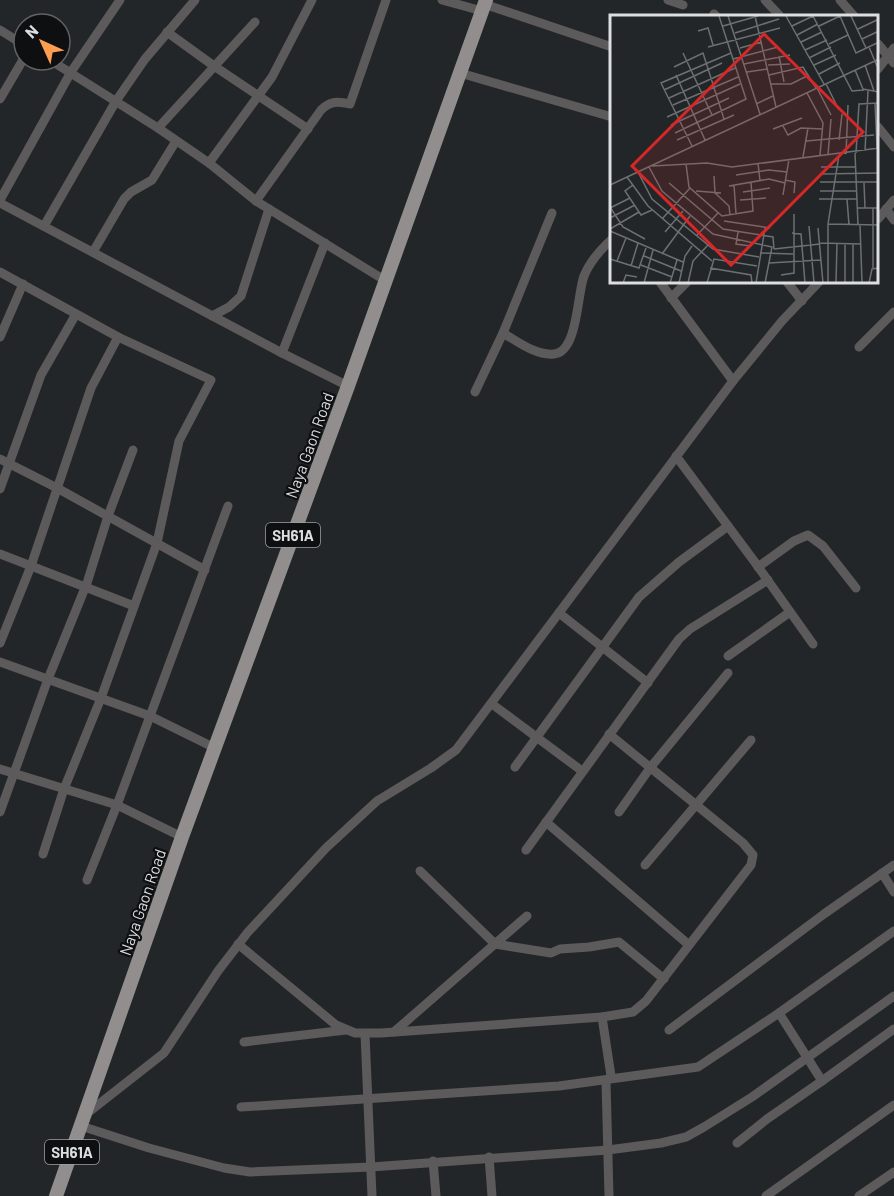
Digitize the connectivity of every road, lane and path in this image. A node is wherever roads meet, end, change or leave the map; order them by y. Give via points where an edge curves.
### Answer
1 (120, 0) edge
2 (195, 0) edge
3 (312, 0) edge
4 (386, 0) edge
5 (442, 0) edge
6 (668, 0) edge
7 (765, 0) edge
8 (840, 0) edge
9 (484, 5) edge
10 (683, 5) dead end
11 (779, 15) edge
12 (853, 15) edge
13 (255, 22) dead end
14 (167, 32) junction
15 (879, 45) edge
16 (610, 46) edge
17 (894, 48) edge
18 (891, 60) edge
19 (214, 66) junction
20 (72, 71) edge
21 (16, 72) edge
22 (71, 72) joint
23 (459, 73) junction
24 (258, 96) junction
25 (0, 99) edge
26 (116, 101) junction
27 (610, 116) edge
28 (158, 128) junction
29 (879, 128) edge
30 (308, 129) junction
31 (176, 141) junction
32 (894, 147) edge
33 (209, 163) junction
34 (894, 200) edge
35 (0, 201) edge
36 (256, 201) junction
37 (269, 209) junction
38 (886, 209) junction
39 (552, 213) dead end
40 (879, 218) edge
41 (894, 220) edge
42 (44, 226) junction
43 (610, 241) edge
44 (325, 243) junction
45 (93, 252) junction
46 (0, 272) edge
47 (386, 281) junction
48 (22, 284) junction
49 (661, 284) edge
50 (685, 284) edge
51 (789, 284) edge
52 (817, 284) edge
53 (671, 298) junction
54 (802, 301) junction
55 (894, 312) edge
56 (76, 314) junction
57 (212, 316) junction
58 (503, 333) junction
59 (0, 337) edge
60 (118, 337) junction
61 (859, 347) dead end
62 (282, 353) junction
63 (733, 381) junction
64 (348, 386) junction
65 (475, 392) dead end
66 (133, 450) dead end
67 (676, 456) junction
68 (5, 462) edge
69 (57, 488) junction
70 (0, 489) edge
71 (228, 506) dead end
72 (108, 516) junction
73 (728, 526) junction
74 (157, 543) junction
75 (0, 554) edge
76 (31, 566) junction
77 (758, 567) junction
78 (205, 570) junction
79 (768, 580) junction
80 (86, 587) junction
81 (855, 588) dead end
82 (134, 606) junction
83 (790, 612) junction
84 (559, 613) junction
85 (0, 643) edge
86 (813, 644) dead end
87 (601, 647) junction
88 (728, 656) dead end
89 (0, 662) edge
90 (728, 673) dead end
91 (48, 679) junction
92 (648, 683) junction
93 (101, 698) junction
94 (492, 704) junction
95 (150, 716) junction
96 (609, 734) junction
97 (537, 737) junction
98 (751, 740) dead end
99 (215, 748) junction
100 (515, 767) dead end
101 (650, 768) junction
102 (0, 769) edge
103 (582, 771) junction
104 (14, 773) junction
105 (64, 789) junction
106 (695, 804) junction
107 (117, 805) junction
108 (0, 812) edge
109 (619, 812) dead end
110 (546, 822) junction
111 (182, 837) junction
112 (526, 850) dead end
113 (43, 854) dead end
114 (645, 865) dead end
115 (894, 865) edge
116 (420, 871) dead end
117 (882, 873) junction
118 (87, 880) dead end
119 (894, 892) edge
120 (527, 916) dead end
121 (894, 931) edge
122 (238, 944) junction
123 (495, 944) junction
124 (689, 945) junction
125 (664, 979) junction
126 (894, 996) edge
127 (779, 1013) junction
128 (602, 1017) junction
129 (894, 1029) edge
130 (346, 1030) junction
131 (669, 1030) dead end
132 (394, 1032) junction
133 (365, 1034) junction
134 (244, 1042) dead end
135 (807, 1058) junction
136 (822, 1081) junction
137 (606, 1082) junction
138 (368, 1098) junction
139 (894, 1105) edge
140 (241, 1107) dead end
141 (84, 1116) junction
142 (737, 1143) dead end
143 (608, 1150) junction
144 (489, 1157) junction
145 (433, 1161) junction
146 (371, 1167) junction
147 (894, 1172) edge
148 (56, 1196) edge
149 (372, 1196) edge
150 (436, 1196) edge
151 (492, 1196) edge
152 (609, 1196) edge
153 (766, 1196) edge
154 (859, 1196) edge

1 - 20 street
2 - 14 street
3 - 24 street
4 - 30 street via 350,104 330,103
5 - 9 street
6 - 10 street
7 - 11 street
8 - 12 street
9 - 16 street
9 - 23 main road, Naya Gaon Road / SH61A
13 - 19 street
14 - 19 street
14 - 26 street
15 - 18 street
17 - 18 street
19 - 24 street
19 - 28 street
21 - 25 street
22 - 26 street
22 - 35 street
23 - 27 street
23 - 47 main road, Naya Gaon Road / SH61A
24 - 30 street
24 - 33 street
26 - 28 street
26 - 42 street
28 - 31 street
29 - 32 street
30 - 36 street
31 - 33 street
31 - 45 street via 152,180 124,199
33 - 36 street
34 - 38 street
35 - 42 street
36 - 37 street
37 - 44 street
37 - 57 street via 241,296
38 - 40 street
38 - 41 street
39 - 58 street
42 - 45 street
43 - 58 street via 583,277 571,339 563,350 554,354 539,352
44 - 47 street
44 - 62 street
45 - 57 street
46 - 48 street
47 - 64 main road, Naya Gaon Road / SH61A
48 - 56 street
48 - 59 street
49 - 53 street
50 - 53 street
51 - 54 street
52 - 54 street
53 - 63 street
54 - 63 street
55 - 61 street
56 - 60 street
56 - 68 street via 41,375
57 - 62 street
58 - 65 street
60 - 69 street via 91,388
60 - 74 street via 211,380 179,441
62 - 64 street
63 - 67 street
64 - 99 main road, Naya Gaon Road / SH61A
66 - 72 street
67 - 73 street
67 - 84 street
68 - 69 street
68 - 70 street
69 - 72 street
69 - 76 street
71 - 78 street
72 - 74 street
72 - 80 street
73 - 77 street
73 - 87 street via 639,597
74 - 78 street
74 - 82 street
75 - 76 street
76 - 80 street
76 - 85 street
77 - 79 street
77 - 81 street via 808,535 823,546
78 - 95 street
79 - 83 street
79 - 92 street via 690,629
80 - 82 street
80 - 91 street
82 - 93 street
83 - 86 street
83 - 88 street
84 - 87 street
84 - 94 street
87 - 92 street
87 - 97 street
89 - 91 street
90 - 101 street
91 - 93 street
91 - 104 street
92 - 96 street
93 - 95 street
93 - 105 street
94 - 97 street
94 - 122 street via 456,750 377,801 326,848
95 - 99 street
95 - 107 street
96 - 101 street
96 - 103 street
97 - 100 street
97 - 103 street
98 - 106 street
99 - 111 main road, Naya Gaon Road / SH61A
101 - 106 street
101 - 109 street
102 - 104 street
103 - 110 street
104 - 105 street
104 - 108 street
105 - 107 street
105 - 113 street
106 - 114 street
106 - 124 street via 750,849 753,861
107 - 111 street
107 - 118 street
110 - 112 street
110 - 124 street
111 - 141 main road, Naya Gaon Road / SH61A
115 - 117 street
116 - 123 street
117 - 119 street
117 - 131 street
120 - 123 street
121 - 127 street
122 - 130 street
122 - 141 street via 164,1053
123 - 125 street via 551,953 619,942
123 - 132 street
124 - 125 street
125 - 128 street via 638,1009
126 - 135 street
127 - 135 street
127 - 137 street via 698,1068
128 - 132 street
128 - 137 street via 611,1076
129 - 136 street
130 - 133 street
130 - 134 street
132 - 133 street
133 - 138 street
135 - 136 street
135 - 143 street via 686,1137
136 - 142 street
137 - 138 street
137 - 143 street
138 - 140 street
138 - 146 street
139 - 153 street
141 - 146 street via 224,1168 250,1172
141 - 148 main road, SH61A
143 - 144 street
143 - 152 street
144 - 145 street
144 - 151 street
145 - 146 street
145 - 150 street
146 - 149 street
147 - 154 street

